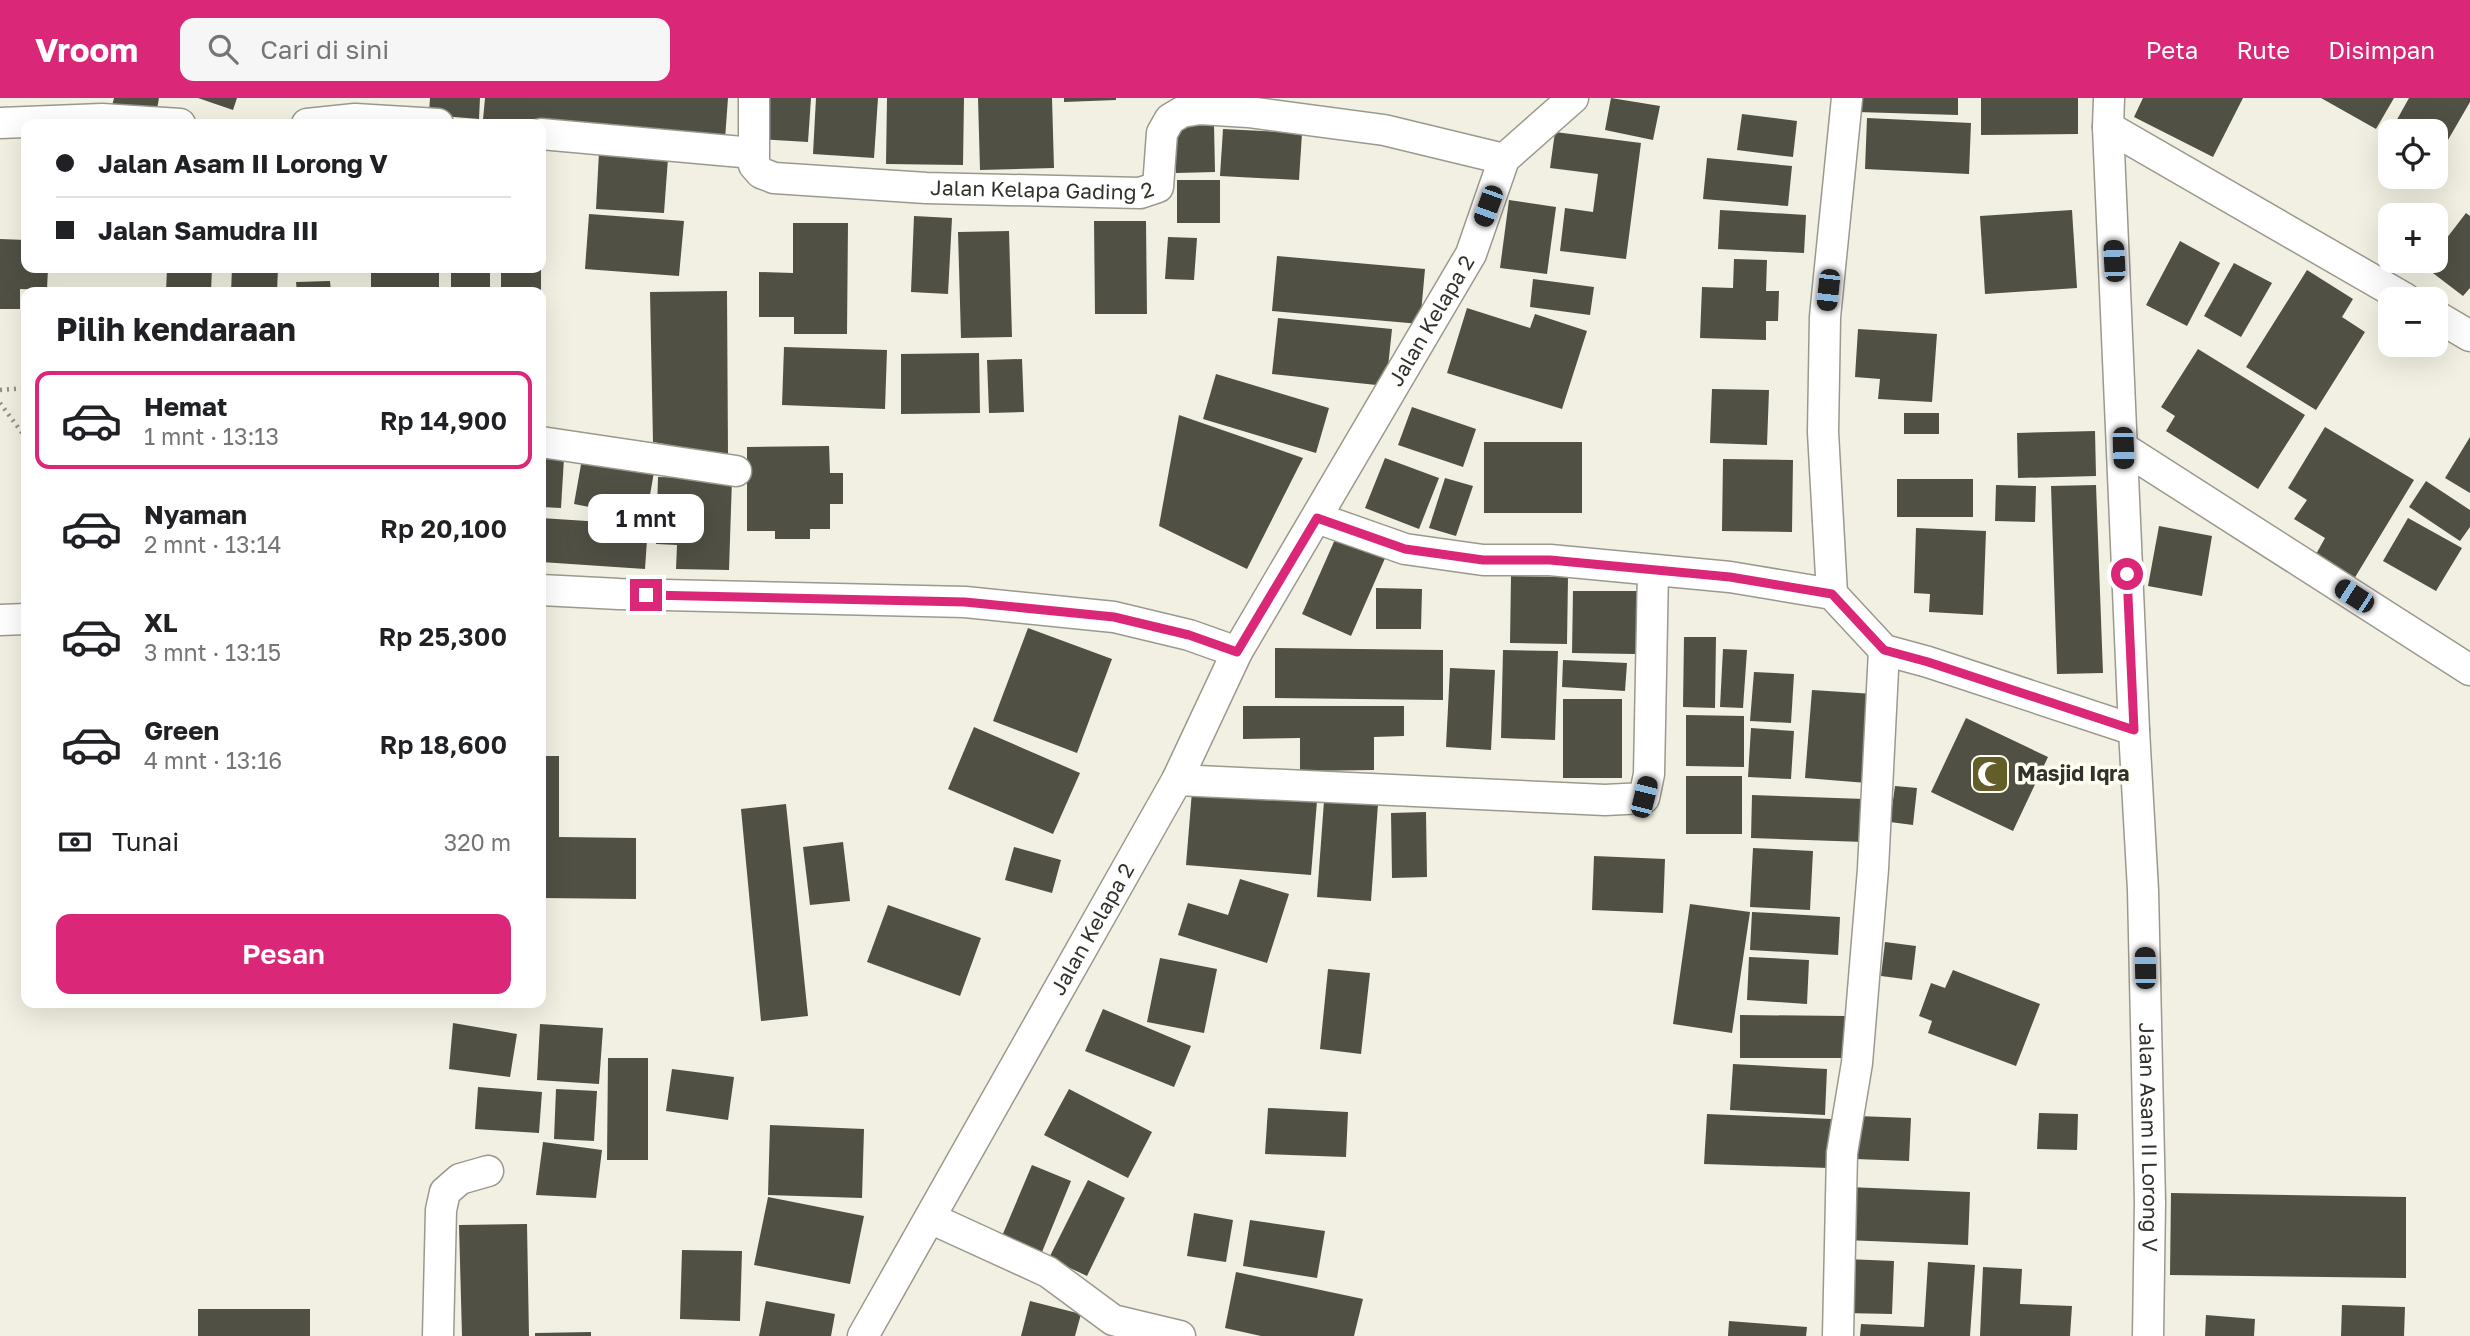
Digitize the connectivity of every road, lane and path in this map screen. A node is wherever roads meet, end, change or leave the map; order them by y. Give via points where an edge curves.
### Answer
1 (754, 98) edge
2 (1573, 98) edge
3 (1847, 98) edge
4 (1169, 109) edge
5 (2109, 113) edge
6 (82, 119) edge
7 (115, 119) edge
8 (347, 119) edge
9 (369, 119) edge
10 (21, 122) edge
11 (0, 123) edge
12 (546, 134) edge
13 (752, 153) junction
14 (1504, 159) junction
15 (2387, 287) edge
16 (2448, 323) edge
17 (2470, 336) edge
18 (21, 388) edge
19 (0, 390) edge
20 (0, 403) edge
21 (21, 431) edge
22 (546, 443) edge
23 (2123, 448) junction
24 (736, 471) dead end
25 (1317, 518) junction
26 (1653, 570) junction
27 (546, 590) edge
28 (1832, 594) junction
29 (21, 619) edge
30 (0, 620) edge
31 (1884, 650) junction
32 (1237, 652) junction
33 (2470, 670) edge
34 (2134, 730) junction
35 (1177, 780) junction
36 (488, 1171) dead end
37 (930, 1218) junction
38 (439, 1336) edge
39 (863, 1336) edge
40 (1180, 1336) edge
41 (1838, 1336) edge
42 (2148, 1336) edge

1 - 13 street
2 - 14 street, Jalan Kelapa 2
3 - 28 street via 1825,317 1823,432
4 - 13 street, Jalan Kelapa Gading 2 via 1162,133 1158,187 1140,193 926,188 774,178 761,173
4 - 14 street, Jalan Kelapa Gading 2 via 1248,112 1384,130
5 - 15 street
5 - 23 street, Jalan Asam II Lorong V
6 - 7 street
8 - 9 street
10 - 11 street
12 - 13 street
14 - 25 street, Jalan Kelapa 2 via 1471,254
16 - 17 street
18 - 19 path
20 - 21 path
22 - 24 street
23 - 33 street
23 - 34 street, Jalan Asam II Lorong V
25 - 26 street via 1405,549 1483,560 1550,560
25 - 32 street, Jalan Kelapa 2
26 - 28 street
26 - 35 street via 1649,774 1644,797 1605,800
27 - 32 street via 965,602 1114,617
28 - 31 street
29 - 30 street
31 - 34 street
31 - 41 street via 1874,869 1857,1062 1842,1153
32 - 35 street, Jalan Kelapa 2
34 - 42 street, Jalan Asam II Lorong V via 2143,890 2150,1202
35 - 37 street, Jalan Kelapa 2
36 - 38 street via 460,1179 445,1192
37 - 39 street, Jalan Kelapa 2
37 - 40 street via 1048,1272 1114,1320

